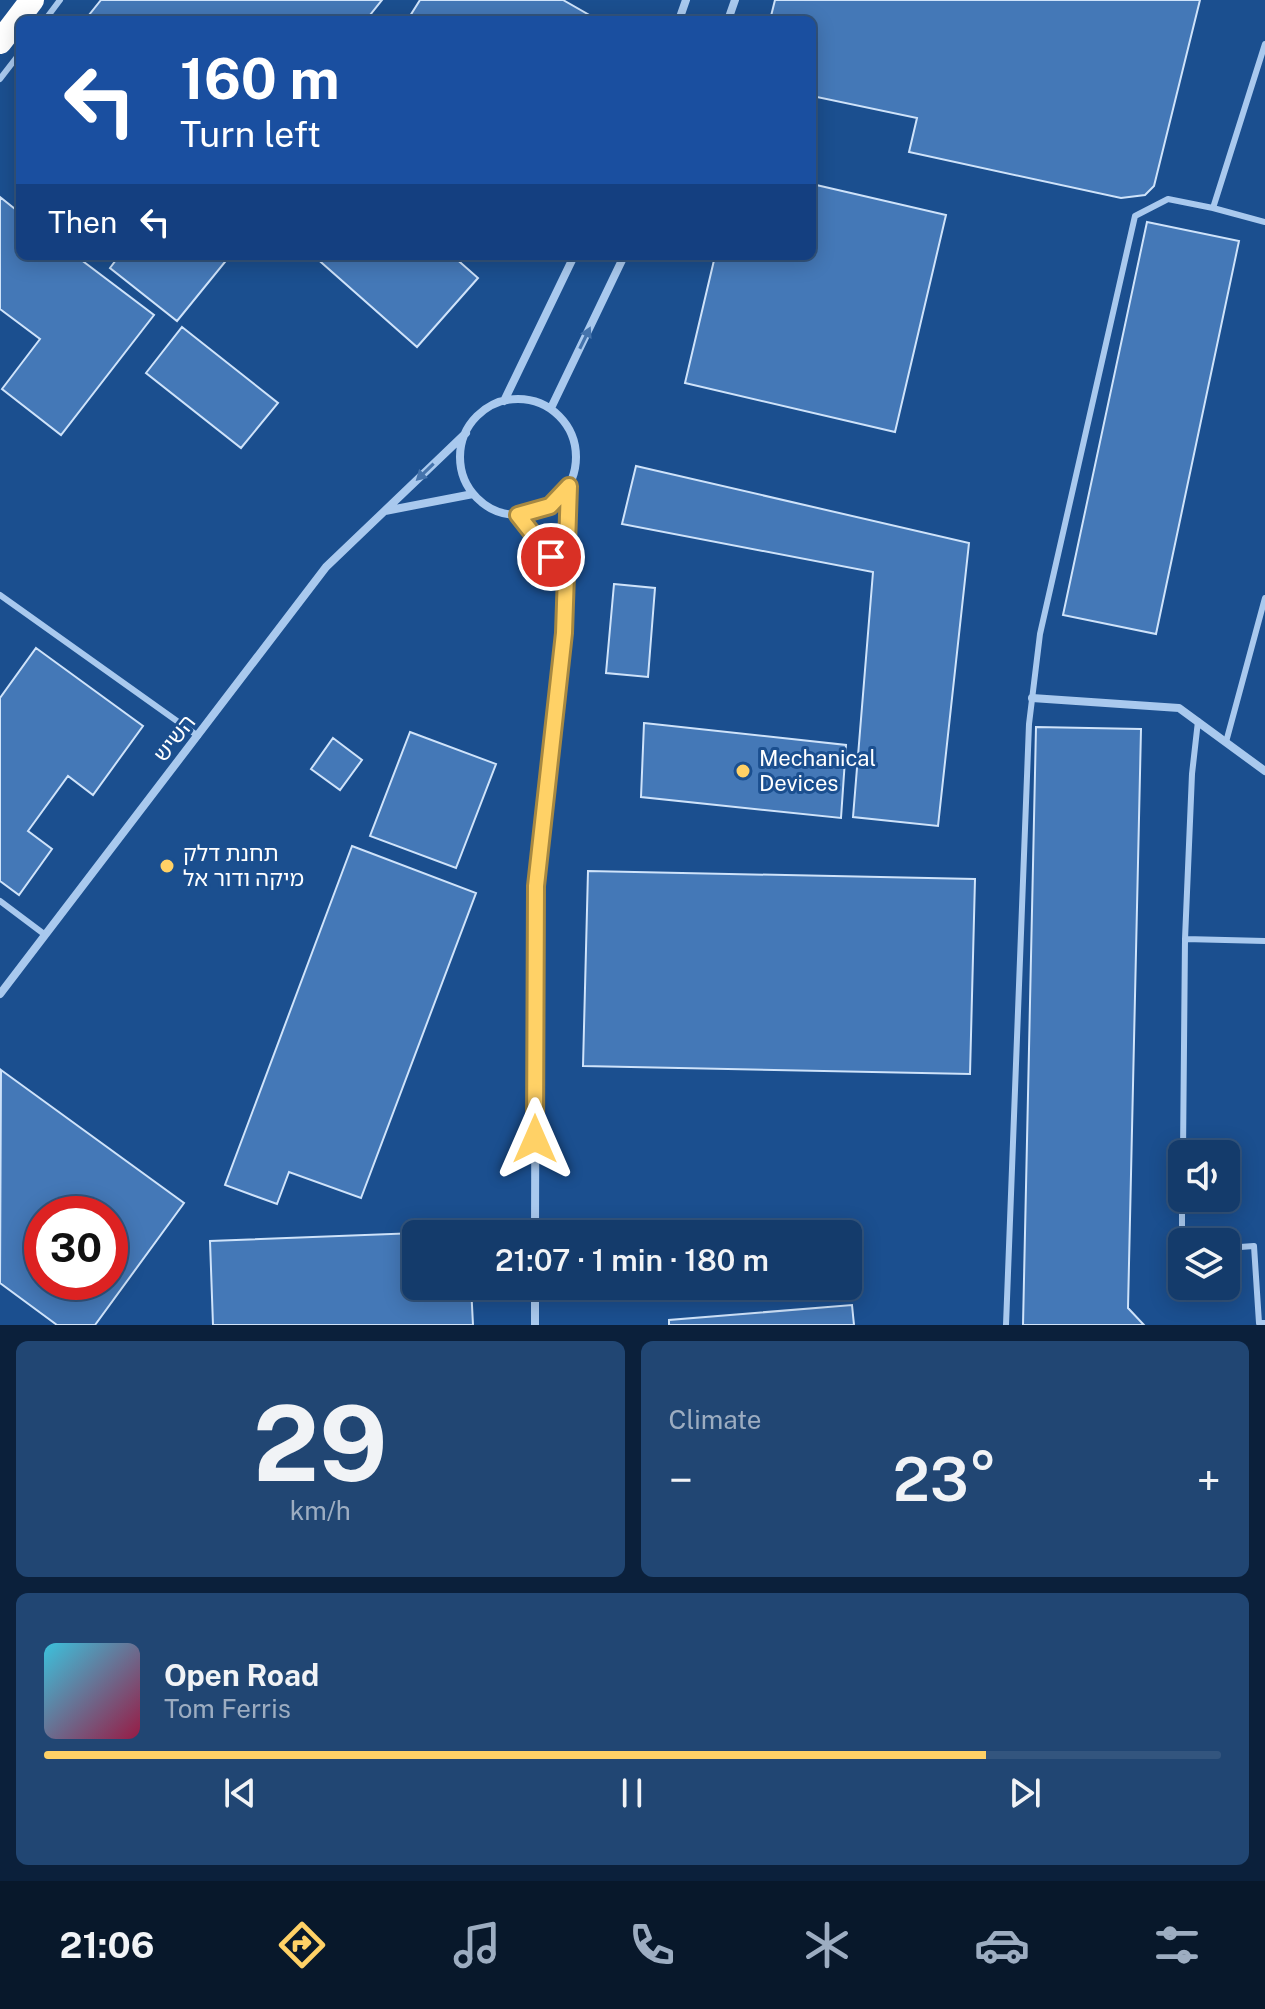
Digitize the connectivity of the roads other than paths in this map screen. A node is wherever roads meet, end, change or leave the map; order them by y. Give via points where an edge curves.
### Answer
1 (32, 0) edge
2 (20, 16) edge
3 (16, 21) edge
4 (0, 42) edge
5 (1265, 44) edge
6 (16, 58) edge
7 (0, 79) edge
8 (1213, 208) junction
9 (1265, 222) edge
10 (572, 260) edge
11 (622, 260) edge
12 (504, 401) junction
13 (551, 408) junction
14 (466, 433) junction
15 (569, 486) junction
16 (473, 494) junction
17 (384, 511) junction
18 (518, 515) junction
19 (567, 579) junction
20 (0, 595) edge
21 (1265, 598) edge
22 (1032, 698) junction
23 (1198, 721) junction
24 (198, 736) junction
25 (1226, 742) junction
26 (1265, 771) edge
27 (0, 901) edge
28 (44, 934) junction
29 (1185, 939) junction
30 (1265, 941) edge
31 (0, 994) edge
32 (1183, 1140) edge
33 (535, 1220) edge
34 (1240, 1247) edge
35 (535, 1300) edge
36 (1265, 1323) edge
37 (535, 1325) edge
38 (1006, 1325) edge

1 - 2 highway
3 - 4 highway
5 - 8 lane
6 - 7 lane
8 - 9 lane
8 - 22 lane via 1168,199 1135,216 1040,634
10 - 12 street
13 -> 11 street
12 - 13 street via 516,398
12 - 14 street via 482,411
13 - 15 street via 568,428 576,452
14 - 16 street via 459,459
14 -> 17 street, השיש
15 - 18 street via 550,506
15 - 19 street
16 - 17 street
16 - 18 street via 487,507
17 - 24 street, השיש via 326,567
18 - 19 street
19 - 33 street via 536,886
20 - 24 lane
21 - 25 lane
22 - 23 street via 1179,708
22 - 38 lane
23 - 25 street
23 - 29 lane
24 - 28 street, השיש
25 - 26 street
27 - 28 lane
28 - 31 street, השיש
29 - 30 lane
29 - 32 lane
34 - 36 lane via 1254,1246 1259,1323
35 - 37 street

